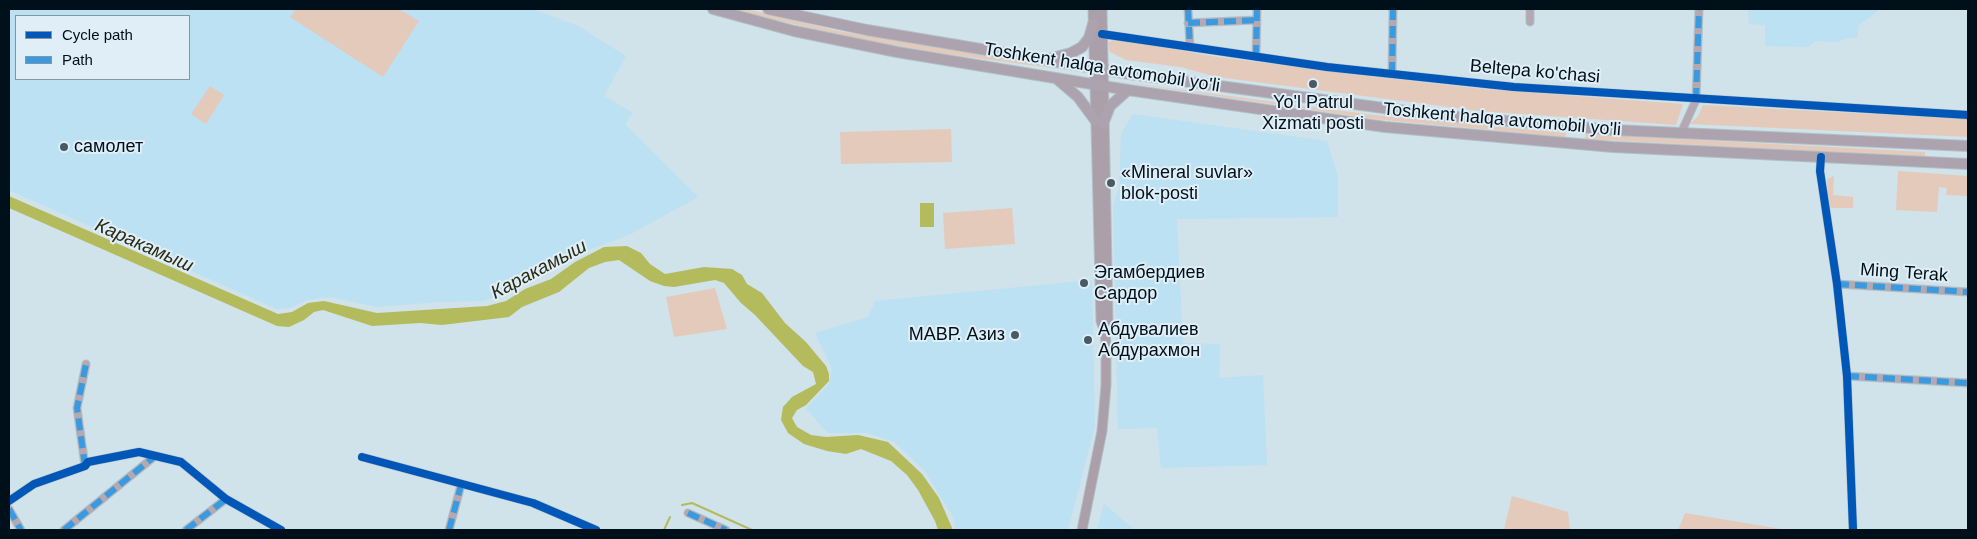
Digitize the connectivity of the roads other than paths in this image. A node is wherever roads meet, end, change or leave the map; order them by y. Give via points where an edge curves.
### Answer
1 (713, 9) edge
2 (768, 9) edge
3 (1093, 9) edge
4 (1102, 9) edge
5 (1188, 9) edge
6 (1257, 9) edge
7 (1393, 9) edge
8 (1530, 9) edge
9 (1699, 9) edge
10 (1257, 20) junction
11 (1530, 22) dead end
12 (1188, 23) junction
13 (1093, 24) junction
14 (1102, 34) junction
15 (1190, 47) junction
16 (1256, 57) junction
17 (1044, 59) junction
18 (1098, 68) junction
19 (1392, 74) junction
20 (1054, 77) junction
21 (1098, 85) junction
22 (1128, 90) junction
23 (1696, 100) junction
24 (1968, 115) edge
25 (1099, 122) junction
26 (1580, 127) junction
27 (1681, 133) junction
28 (1579, 144) junction
29 (1936, 145) junction
30 (1968, 146) edge
31 (1821, 157) junction
32 (1935, 163) junction
33 (1968, 164) edge
34 (1837, 284) junction
35 (1968, 292) edge
36 (86, 364) dead end
37 (1847, 376) junction
38 (1968, 383) edge
39 (155, 456) junction
40 (362, 458) dead end
41 (85, 466) junction
42 (461, 485) junction
43 (226, 499) junction
44 (9, 501) edge
45 (9, 509) edge
46 (688, 513) dead end
47 (21, 530) edge
48 (64, 530) edge
49 (186, 530) edge
50 (281, 530) edge
51 (448, 530) edge
52 (596, 530) edge
53 (726, 530) edge
54 (1082, 530) edge
55 (1853, 530) edge

1 - 20 highway, Toshkent halqa avtomobil yo'li via 824,38
2 - 17 highway, Toshkent halqa avtomobil yo'li via 875,31
3 - 13 main road
4 - 14 main road
5 - 12 street
6 - 10 street
7 - 19 street
8 - 11 street
9 - 23 street
10 - 12 street
10 - 16 street
12 - 15 street
13 - 17 highway via 1087,43 1080,49
13 - 18 main road
14 - 15 street, Beltepa ko'chasi
14 - 18 main road
15 - 16 street, Beltepa ko'chasi
16 - 19 street, Beltepa ko'chasi
17 - 18 highway, Toshkent halqa avtomobil yo'li
18 - 21 main road
18 - 26 highway, Toshkent halqa avtomobil yo'li via 1375,108
19 - 23 street, Beltepa ko'chasi via 1514,87
20 - 21 highway, Toshkent halqa avtomobil yo'li
20 - 25 highway via 1078,97
21 - 22 highway, Toshkent halqa avtomobil yo'li
21 - 25 main road
22 - 25 highway via 1110,106
22 - 28 highway, Toshkent halqa avtomobil yo'li via 1385,127
23 - 24 street, Beltepa ko'chasi
23 - 27 street
25 - 54 main road via 1101,321 1105,332 1106,386 1102,431
26 - 27 highway, Toshkent halqa avtomobil yo'li
26 - 28 highway via 1574,136
27 - 29 highway, Toshkent halqa avtomobil yo'li
28 - 31 highway, Toshkent halqa avtomobil yo'li
29 - 30 highway, Toshkent halqa avtomobil yo'li
29 - 32 highway
31 - 32 highway, Toshkent halqa avtomobil yo'li
31 - 34 street via 1820,171
32 - 33 highway, Toshkent halqa avtomobil yo'li
34 - 35 street, Ming Terak
34 - 37 street
36 - 41 street via 77,408
37 - 38 street
37 - 55 street
39 - 41 street via 139,452 88,462
39 - 43 street via 181,462
39 - 48 street
40 - 42 street
41 - 44 street via 34,484
42 - 51 street
42 - 52 street via 533,503
43 - 49 street
43 - 50 street
45 - 47 street
46 - 53 street

